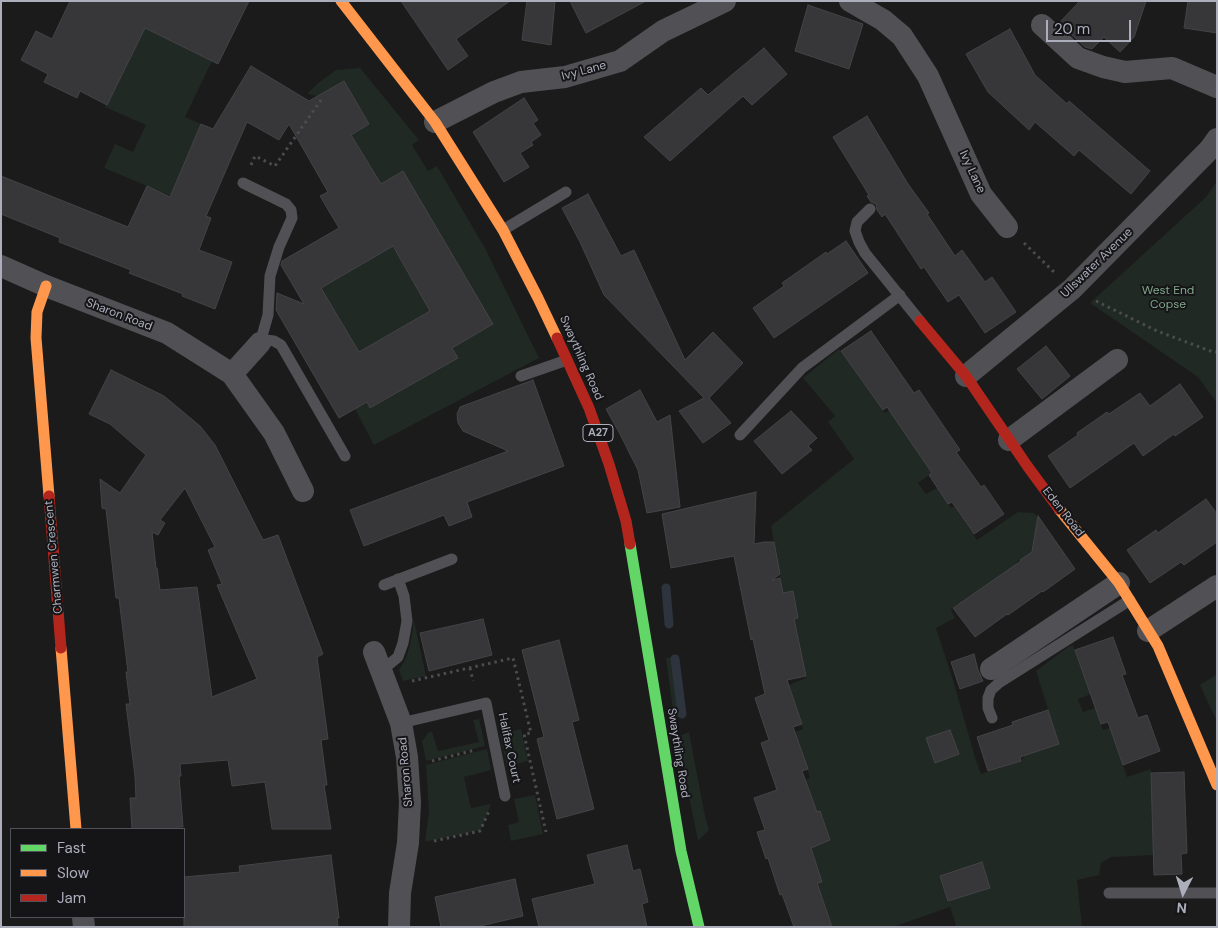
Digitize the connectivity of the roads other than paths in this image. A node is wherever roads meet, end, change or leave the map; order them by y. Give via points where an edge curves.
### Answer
1 (341, 1) edge
2 (725, 1) edge
3 (850, 1) edge
4 (1042, 25) dead end
5 (1217, 87) edge
6 (435, 122) junction
7 (1217, 139) edge
8 (243, 183) road end
9 (566, 192) dead end
10 (870, 209) dead end
11 (1007, 227) road end
12 (504, 230) junction
13 (1, 266) edge
14 (46, 286) junction
15 (900, 295) junction
16 (920, 321) joint
17 (260, 344) junction
18 (567, 360) junction
19 (1117, 360) dead end
20 (232, 374) junction
21 (521, 376) dead end
22 (966, 376) junction
23 (740, 435) dead end
24 (1010, 440) junction
25 (345, 456) dead end
26 (303, 491) dead end
27 (452, 559) dead end
28 (398, 579) junction
29 (384, 584) dead end
30 (1217, 586) edge
31 (1124, 591) junction
32 (1148, 631) junction
33 (378, 661) joint
34 (992, 669) dead end
35 (992, 718) dead end
36 (401, 723) junction
37 (1217, 784) edge
38 (505, 796) road end
39 (76, 828) edge
40 (1109, 893) dead end
41 (1217, 893) edge
42 (399, 927) edge
43 (699, 927) edge

1 - 6 street, Swaythling Road / A27
2 - 6 street, Ivy Lane via 663,31 620,61 565,77 521,82
3 - 11 street, Ivy Lane via 883,20 902,36 928,76 981,194
4 - 5 street via 1078,58 1103,67 1125,72 1172,68
6 - 12 street, Swaythling Road / A27
7 - 22 street, Ullswater Avenue via 1072,289
8 - 17 lane via 286,204 292,218 270,276 268,315
9 - 12 lane
10 - 15 lane via 856,222 855,231 866,253
12 - 18 street, Swaythling Road / A27
13 - 14 street, Sharon Road
14 - 20 street, Sharon Road via 167,333
14 - 39 street, Charmwen Crescent via 37,312 36,338
15 - 16 lane
15 - 23 lane via 802,368
16 - 22 street, Eden Road
17 - 20 street
17 - 25 lane via 266,340 281,345
18 - 21 lane
18 - 43 street, Swaythling Road / A27 via 604,448 626,521 681,851
19 - 24 street
20 - 26 street, Sharon Road via 274,433
22 - 24 street, Eden Road
24 - 31 street, Eden Road
27 - 28 lane
28 - 29 lane
28 - 33 lane via 407,621 403,643 398,657
30 - 32 street
31 - 32 street, Eden Road
31 - 34 street
31 - 35 lane via 991,690 988,708
32 - 37 street, Eden Road via 1158,646
33 - 36 street, Sharon Road
36 - 38 lane, Halifax Court via 486,703
36 - 42 street, Sharon Road via 410,802
40 - 41 lane

